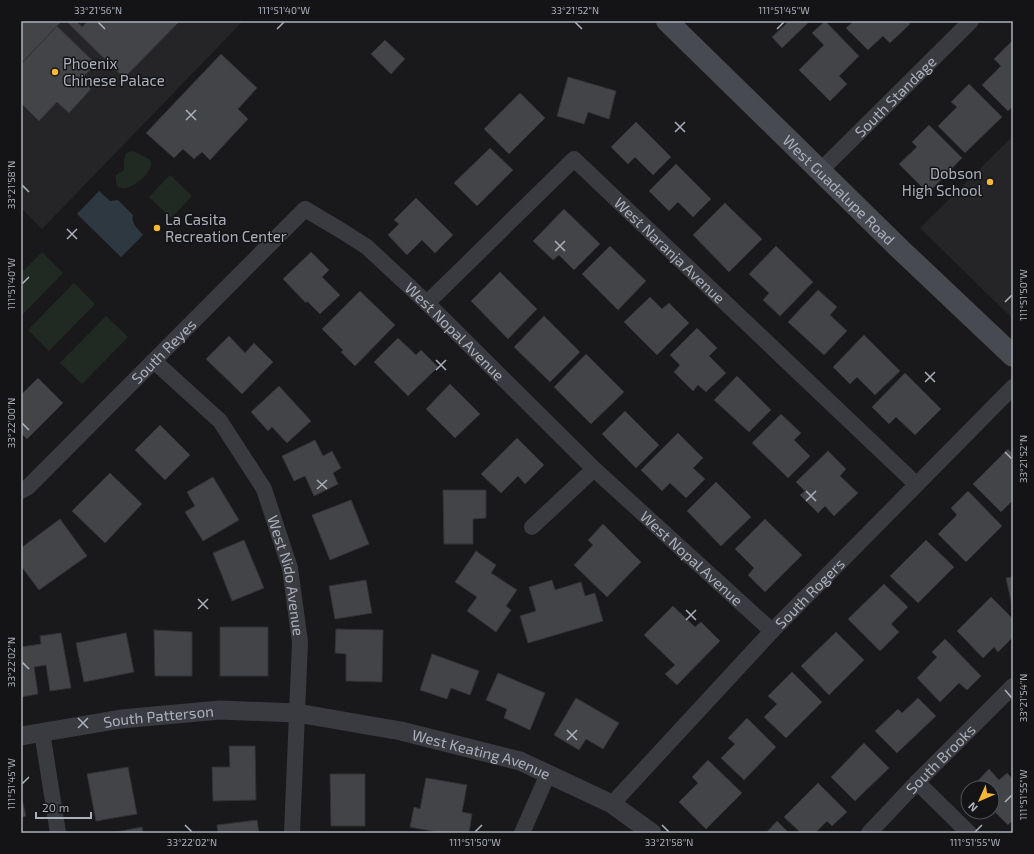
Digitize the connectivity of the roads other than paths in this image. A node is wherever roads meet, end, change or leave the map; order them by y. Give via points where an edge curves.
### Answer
1 (666, 21) edge
2 (970, 21) edge
3 (820, 171) junction
4 (305, 209) joint
5 (427, 303) junction
6 (1013, 356) edge
7 (154, 361) junction
8 (1013, 387) edge
9 (594, 468) junction
10 (916, 484) junction
11 (21, 491) edge
12 (532, 527) dead end
13 (772, 631) junction
14 (1013, 686) edge
15 (297, 713) junction
16 (42, 732) junction
17 (21, 736) edge
18 (548, 774) junction
19 (917, 782) junction
20 (612, 804) junction
21 (58, 833) edge
22 (292, 833) edge
23 (522, 833) edge
24 (652, 833) edge
25 (869, 833) edge
26 (969, 833) edge

1 - 3 main road, West Guadalupe Road
2 - 3 street, South Standage
3 - 6 main road, West Guadalupe Road
4 - 5 street, West Nopal Avenue via 367,248
4 - 7 street, South Reyes
5 - 9 street, West Nopal Avenue
5 - 10 street, West Naranja Avenue via 574,159
7 - 11 street, South Reyes via 28,487
7 - 15 street, West Nido Avenue via 220,422 264,489 290,568 300,642
8 - 10 street, South Rogers
9 - 12 street
9 - 13 street, West Nopal Avenue
10 - 13 street, South Rogers
13 - 20 street, South Rogers
14 - 19 street, South Brooks
15 - 16 street, South Patterson via 220,710 121,719
15 - 18 street, West Keating Avenue via 402,730 520,762
15 - 22 street, West Nido Avenue
16 - 17 street, South Patterson
16 - 21 street
18 - 20 street, West Keating Avenue
18 - 23 street
19 - 25 street, South Brooks
19 - 26 street
20 - 24 street, West Keating Avenue

